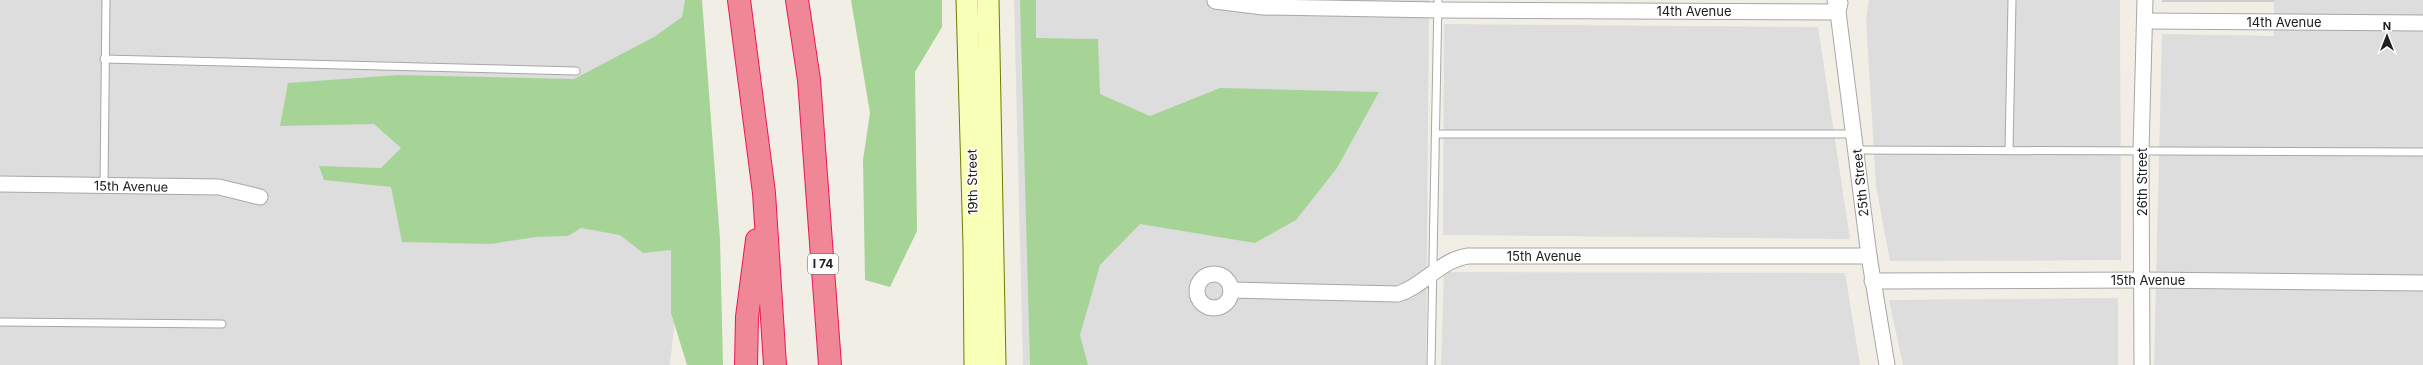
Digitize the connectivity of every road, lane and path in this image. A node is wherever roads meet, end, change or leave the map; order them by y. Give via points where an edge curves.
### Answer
1 (106, 0) edge
2 (739, 0) edge
3 (797, 0) edge
4 (968, 0) edge
5 (988, 0) edge
6 (2012, 0) edge
7 (2144, 0) edge
8 (1214, 1) dead end
9 (1838, 4) edge
10 (1438, 5) edge
11 (2144, 21) junction
12 (2423, 22) edge
13 (104, 59) junction
14 (576, 71) dead end
15 (1436, 134) junction
16 (1855, 134) junction
17 (1856, 150) junction
18 (2009, 150) junction
19 (2141, 150) junction
20 (2423, 152) edge
21 (0, 184) edge
22 (104, 186) junction
23 (764, 193) junction
24 (260, 197) dead end
25 (1869, 256) junction
26 (1434, 272) junction
27 (2142, 280) junction
28 (1872, 281) junction
29 (2423, 283) edge
30 (1231, 290) dead end
31 (0, 322) edge
32 (222, 324) dead end
33 (746, 365) edge
34 (775, 365) edge
35 (830, 365) edge
36 (975, 365) edge
37 (995, 365) edge
38 (1431, 365) edge
39 (1887, 365) edge
40 (2142, 365) edge

1 - 13 lane
2 - 23 highway
3 - 35 highway, I 74 via 809,80
4 - 36 main road, 19th Street
5 - 37 main road, 19th Street
6 - 18 lane
7 - 11 street, 26th Street
8 - 10 street, 14th Avenue via 1263,6
9 - 10 street, 14th Avenue
9 - 16 street, 25th Street
10 - 15 lane
11 - 12 street, 14th Avenue
11 - 19 street, 26th Street
13 - 14 lane
13 - 22 lane
15 - 16 lane
15 - 26 lane
16 - 17 street, 25th Street
17 - 18 lane
17 - 25 street, 25th Street
18 - 19 lane
19 - 20 lane
19 - 27 street, 26th Street
21 - 22 street, 15th Avenue
22 - 24 street, 15th Avenue via 219,186
23 - 33 highway via 747,317
23 - 34 highway
25 - 26 street, 15th Avenue via 1468,256 1456,258
25 - 28 street, 25th Street
26 - 30 street, 15th Avenue via 1398,294
26 - 38 lane
27 - 28 street, 15th Avenue
27 - 29 street, 15th Avenue
27 - 40 street, 26th Street
28 - 39 street, 25th Street
31 - 32 lane

